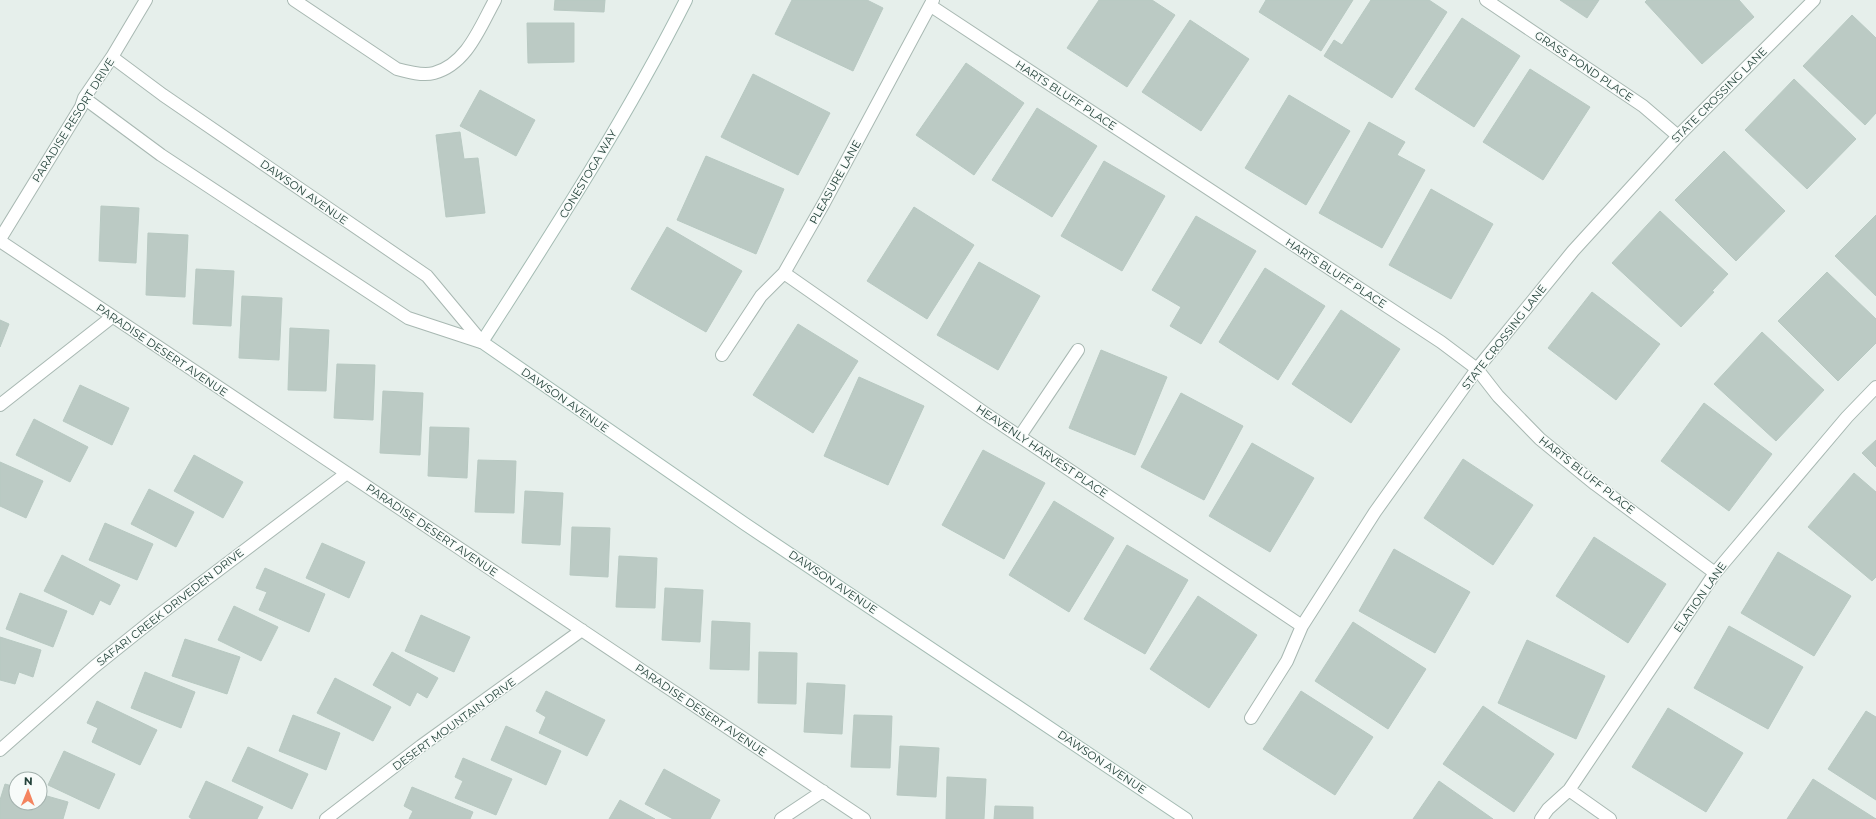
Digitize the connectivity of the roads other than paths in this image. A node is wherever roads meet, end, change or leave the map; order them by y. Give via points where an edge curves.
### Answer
1 (146, 0) edge
2 (294, 0) edge
3 (495, 0) edge
4 (686, 0) edge
5 (1486, 0) edge
6 (1814, 0) edge
7 (932, 3) edge
8 (112, 57) junction
9 (84, 98) junction
10 (1678, 136) junction
11 (0, 240) edge
12 (784, 273) junction
13 (112, 317) junction
14 (482, 342) junction
15 (1078, 350) dead end
16 (722, 355) dead end
17 (1476, 369) junction
18 (1876, 387) edge
19 (0, 405) edge
20 (1020, 436) junction
21 (347, 472) junction
22 (1716, 572) junction
23 (1302, 626) junction
24 (582, 630) junction
25 (1251, 718) dead end
26 (0, 750) edge
27 (1569, 790) junction
28 (823, 791) junction
29 (326, 819) edge
30 (781, 819) edge
31 (864, 819) edge
32 (1186, 819) edge
33 (1541, 819) edge
34 (1610, 819) edge

1 - 8 street, PARADISE RESORT DRIVE
2 - 3 street via 397,70 433,74 452,64 468,49
4 - 14 street, CONESTOGA WAY via 579,190
5 - 10 street, GRASS POND PLACE via 1643,106
6 - 10 street, STATE CROSSING LANE
7 - 12 street, PLEASURE LANE
7 - 17 street, HARTS BLUFF PLACE via 1441,342
8 - 9 street, PARADISE RESORT DRIVE
8 - 14 street, DAWSON AVENUE via 163,95 427,276
9 - 11 street, PARADISE RESORT DRIVE
9 - 14 street, DAWSON AVENUE via 160,155 408,318
10 - 17 street, STATE CROSSING LANE via 1573,251
11 - 13 street, PARADISE DESERT AVENUE
12 - 16 street, PLEASURE LANE via 761,296
12 - 20 street, HEAVENLY HARVEST PLACE
13 - 19 street
13 - 21 street, PARADISE DESERT AVENUE
14 - 32 street, DAWSON AVENUE via 745,524
15 - 20 street
17 - 22 street, HARTS BLUFF PLACE via 1498,396 1540,438 1595,484
17 - 23 street, STATE CROSSING LANE via 1375,512
18 - 22 street, ELATION LANE via 1847,417
20 - 23 street, HEAVENLY HARVEST PLACE
21 - 24 street, PARADISE DESERT AVENUE
21 - 26 street, SAFARI CREEK DRIVEDEN DRIVE via 94,666
22 - 27 street, ELATION LANE
23 - 25 street, STATE CROSSING LANE via 1288,661
24 - 28 street, PARADISE DESERT AVENUE
24 - 29 street, DESERT MOUNTAIN DRIVE via 421,746
27 - 33 street, ELATION LANE
27 - 34 street
28 - 30 street
28 - 31 street, PARADISE DESERT AVENUE

